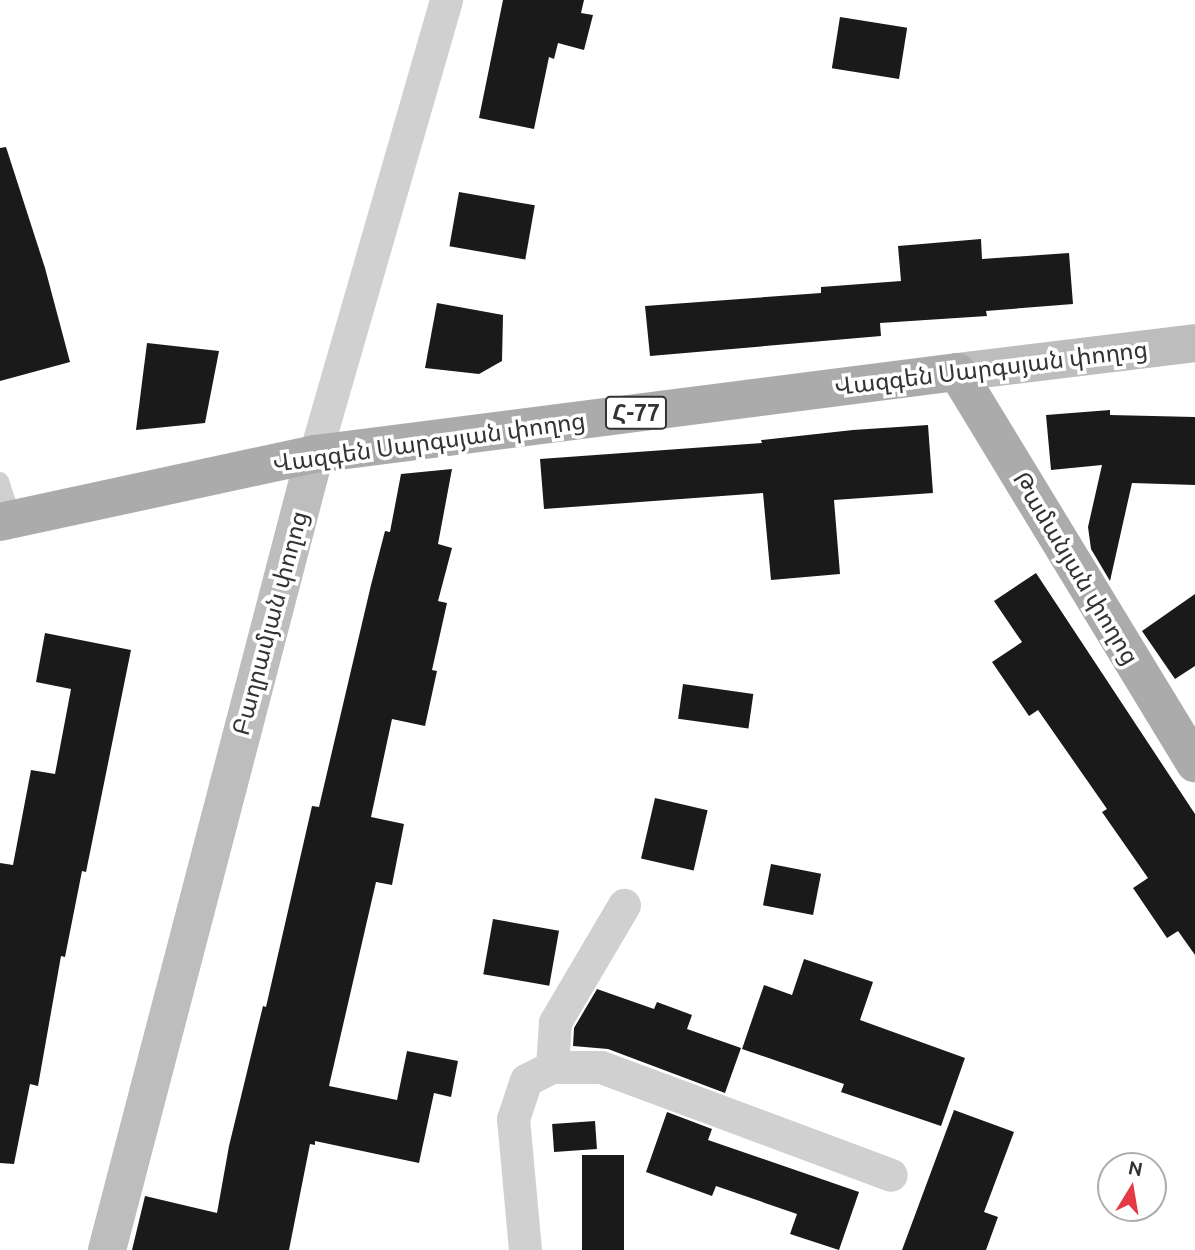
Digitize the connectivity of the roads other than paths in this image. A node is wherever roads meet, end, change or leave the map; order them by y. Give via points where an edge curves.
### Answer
1 (446, 0) edge
2 (1195, 343) edge
3 (957, 372) junction
4 (315, 454) junction
5 (0, 481) edge
6 (6, 521) edge
7 (1195, 763) edge
8 (624, 905) dead end
9 (552, 1067) junction
10 (891, 1175) dead end
11 (107, 1250) edge
12 (525, 1250) edge

1 - 4 street, Բաղրամյան փողոց
2 - 3 main road, Վազգեն Սարգսյան փողոց / Հ-77
3 - 4 main road, Վազգեն Սարգսյան փողոց / Հ-77
3 - 7 main road, Թամանյան փողոց
4 - 6 main road, Վազգեն Սարգսյան փողոց / Հ-77
4 - 11 main road, Բաղրամյան փողոց
5 - 6 lane
8 - 9 street via 555,1022
9 - 10 street via 601,1067
9 - 12 street via 526,1080 513,1119

